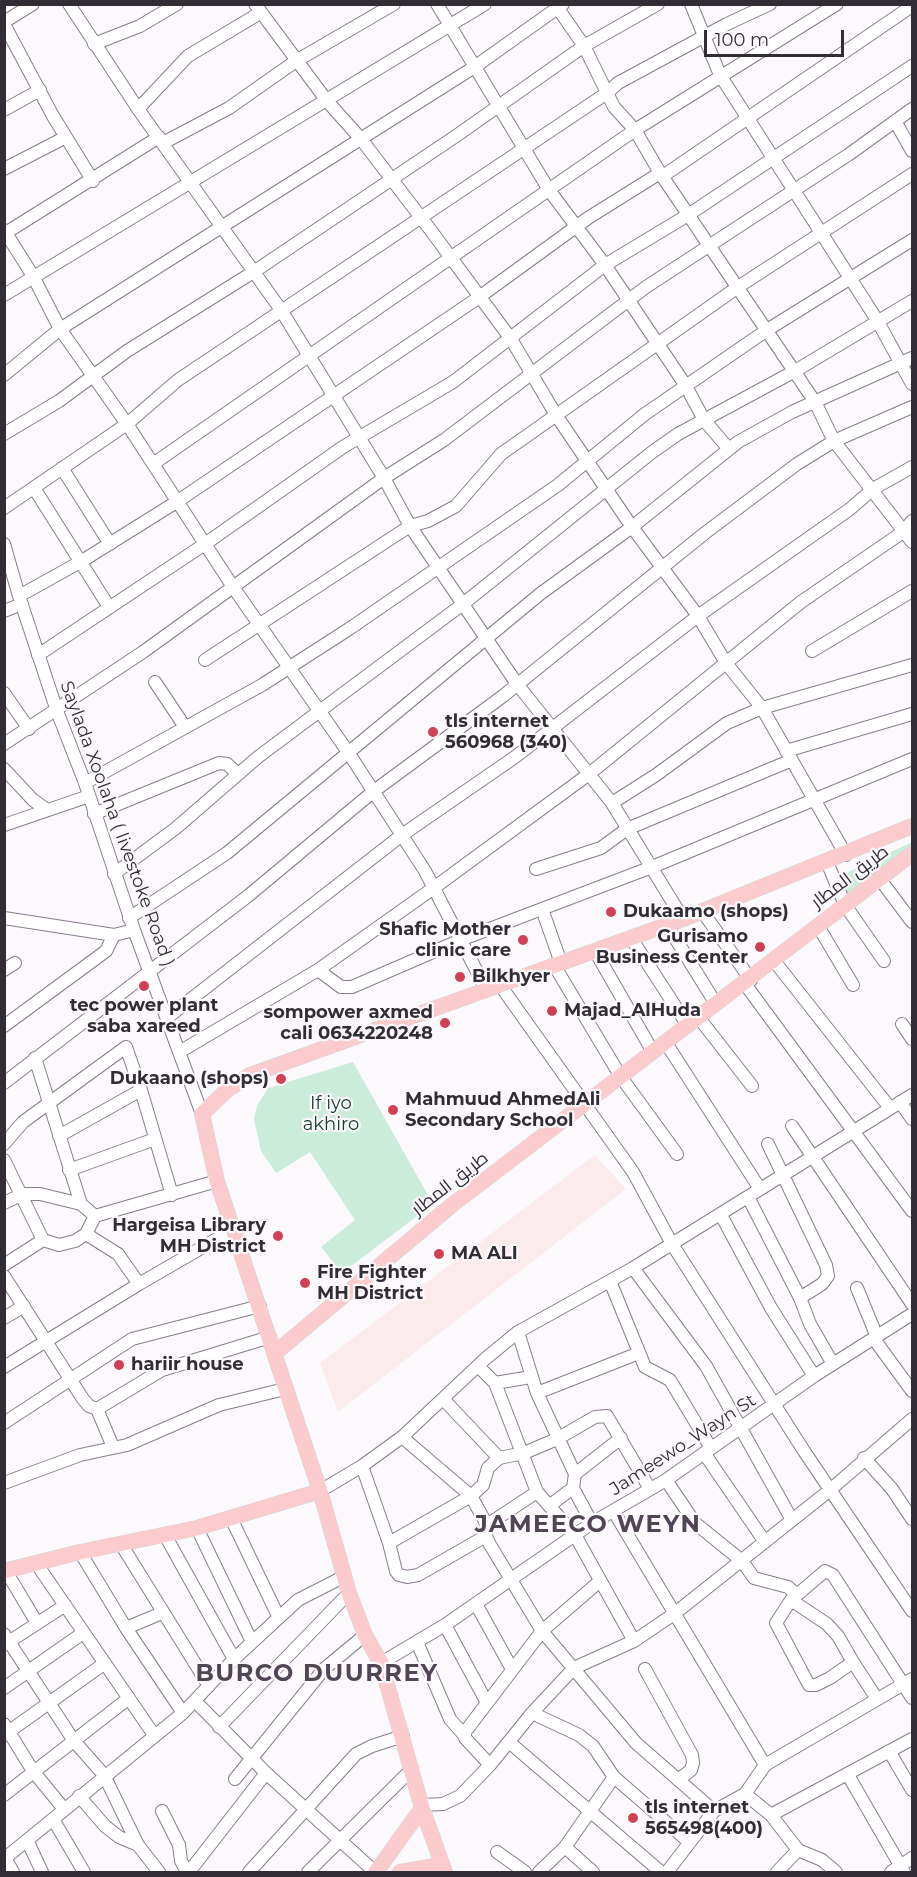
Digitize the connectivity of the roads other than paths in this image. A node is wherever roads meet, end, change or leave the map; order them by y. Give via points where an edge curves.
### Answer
1 (33, 4) edge
2 (69, 4) edge
3 (177, 4) edge
4 (394, 4) edge
5 (437, 4) edge
6 (485, 4) edge
7 (658, 4) edge
8 (691, 4) edge
9 (770, 4) edge
10 (837, 4) edge
11 (558, 6) edge
12 (912, 6) edge
13 (257, 9) edge
14 (4, 23) edge
15 (450, 26) junction
16 (704, 36) junction
17 (94, 44) junction
18 (584, 46) junction
19 (296, 61) junction
20 (476, 66) junction
21 (912, 66) edge
22 (720, 75) junction
23 (40, 90) junction
24 (607, 93) junction
25 (327, 101) junction
26 (500, 106) junction
27 (138, 109) junction
28 (912, 109) edge
29 (4, 110) edge
30 (747, 121) junction
31 (895, 121) junction
32 (635, 130) junction
33 (66, 136) junction
34 (361, 139) junction
35 (161, 140) junction
36 (523, 148) junction
37 (912, 151) edge
38 (772, 158) junction
39 (4, 169) edge
40 (912, 174) edge
41 (662, 175) junction
42 (389, 179) junction
43 (93, 182) junction
44 (190, 182) junction
45 (549, 190) junction
46 (792, 190) junction
47 (688, 215) junction
48 (421, 218) junction
49 (223, 226) junction
50 (577, 226) junction
51 (819, 232) junction
52 (5, 233) edge
53 (912, 240) edge
54 (710, 247) junction
55 (450, 257) junction
56 (605, 265) junction
57 (255, 271) junction
58 (33, 276) junction
59 (849, 278) junction
60 (738, 287) junction
61 (4, 295) edge
62 (478, 298) junction
63 (912, 301) edge
64 (628, 302) junction
65 (281, 310) junction
66 (878, 320) junction
67 (60, 328) junction
68 (767, 330) junction
69 (511, 339) junction
70 (656, 343) junction
71 (310, 356) junction
72 (907, 360) edge
73 (795, 371) junction
74 (531, 374) junction
75 (4, 375) edge
76 (93, 377) junction
77 (912, 384) edge
78 (686, 386) junction
79 (334, 395) junction
80 (815, 402) junction
81 (912, 407) edge
82 (556, 415) junction
83 (704, 420) junction
84 (127, 424) junction
85 (4, 434) edge
86 (359, 438) junction
87 (834, 441) junction
88 (729, 449) junction
89 (588, 461) junction
90 (153, 464) junction
91 (912, 467) edge
92 (62, 468) junction
93 (384, 478) junction
94 (34, 488) junction
95 (608, 488) junction
96 (873, 489) junction
97 (178, 501) junction
98 (4, 508) edge
99 (912, 521) edge
100 (410, 526) junction
101 (632, 527) junction
102 (903, 532) junction
103 (912, 542) edge
104 (4, 544) edge
105 (110, 544) junction
106 (206, 544) junction
107 (82, 561) junction
108 (439, 568) junction
109 (662, 568) junction
110 (233, 586) junction
111 (912, 591) edge
112 (20, 600) junction
113 (463, 604) junction
114 (109, 607) junction
115 (4, 611) edge
116 (698, 616) junction
117 (260, 624) junction
118 (487, 638) junction
119 (812, 651) dead end
120 (38, 656) junction
121 (205, 660) dead end
122 (726, 663) junction
123 (912, 665) edge
124 (290, 667) junction
125 (155, 682) dead end
126 (517, 684) junction
127 (4, 693) edge
128 (762, 708) junction
129 (57, 711) junction
130 (320, 712) junction
131 (912, 714) edge
132 (185, 727) junction
133 (29, 729) junction
134 (551, 730) junction
135 (4, 744) edge
136 (348, 752) junction
137 (789, 756) junction
138 (912, 759) edge
139 (4, 769) edge
140 (238, 774) junction
141 (589, 774) junction
142 (85, 783) junction
143 (374, 791) junction
144 (88, 796) junction
145 (814, 801) junction
146 (612, 803) junction
147 (47, 810) junction
148 (94, 814) junction
149 (4, 825) edge
150 (912, 826) edge
151 (627, 829) junction
152 (402, 835) junction
153 (912, 854) edge
154 (846, 855) junction
155 (827, 862) junction
156 (652, 867) junction
157 (536, 869) dead end
158 (114, 874) junction
159 (879, 878) junction
160 (435, 887) junction
161 (845, 905) junction
162 (542, 909) junction
163 (702, 911) junction
164 (4, 918) edge
165 (683, 919) junction
166 (912, 922) edge
167 (131, 924) junction
168 (667, 925) junction
169 (818, 926) junction
170 (114, 935) junction
171 (631, 938) junction
172 (463, 939) junction
173 (595, 951) junction
174 (884, 961) dead end
175 (775, 962) junction
176 (557, 964) junction
177 (318, 970) junction
178 (150, 972) junction
179 (748, 982) junction
180 (853, 985) dead end
181 (493, 987) junction
182 (716, 1004) junction
183 (168, 1017) junction
184 (693, 1022) junction
185 (902, 1024) dead end
186 (4, 1026) edge
187 (912, 1039) edge
188 (659, 1048) junction
189 (181, 1052) junction
190 (35, 1058) junction
191 (621, 1077) junction
192 (4, 1083) edge
193 (753, 1086) dead end
194 (141, 1089) junction
195 (912, 1095) edge
196 (586, 1105) junction
197 (895, 1105) junction
198 (48, 1106) junction
199 (202, 1114) junction
200 (912, 1119) edge
201 (792, 1126) dead end
202 (854, 1131) junction
203 (59, 1136) junction
204 (155, 1139) junction
205 (4, 1144) edge
206 (768, 1144) dead end
207 (677, 1154) dead end
208 (811, 1157) junction
209 (4, 1160) edge
210 (69, 1170) junction
211 (784, 1174) junction
212 (217, 1181) junction
213 (760, 1189) junction
214 (22, 1194) junction
215 (172, 1195) junction
216 (748, 1197) junction
217 (4, 1203) edge
218 (81, 1204) junction
219 (912, 1211) edge
220 (721, 1215) junction
221 (95, 1216) junction
222 (234, 1230) junction
223 (86, 1234) junction
224 (43, 1240) junction
225 (672, 1244) junction
226 (4, 1265) edge
227 (633, 1268) junction
228 (4, 1275) edge
229 (610, 1281) junction
230 (139, 1284) junction
231 (857, 1287) dead end
232 (800, 1298) junction
233 (912, 1304) edge
234 (24, 1306) junction
235 (260, 1306) junction
236 (912, 1314) edge
237 (4, 1318) edge
238 (518, 1332) junction
239 (270, 1337) junction
240 (875, 1338) junction
241 (46, 1341) junction
242 (274, 1353) junction
243 (639, 1353) junction
244 (833, 1364) junction
245 (478, 1366) junction
246 (4, 1367) edge
247 (814, 1376) junction
248 (531, 1377) junction
249 (71, 1380) junction
250 (495, 1383) junction
251 (285, 1389) junction
252 (912, 1391) edge
253 (537, 1393) junction
254 (444, 1400) junction
255 (776, 1405) junction
256 (97, 1409) junction
257 (912, 1419) edge
258 (4, 1423) edge
259 (739, 1428) junction
260 (402, 1437) junction
261 (557, 1438) junction
262 (621, 1438) junction
263 (113, 1447) junction
264 (708, 1450) junction
265 (524, 1454) junction
266 (499, 1458) junction
267 (864, 1458) junction
268 (362, 1466) junction
269 (575, 1474) junction
270 (666, 1480) junction
271 (4, 1484) edge
272 (573, 1488) junction
273 (650, 1489) junction
274 (830, 1490) junction
275 (320, 1491) junction
276 (537, 1492) junction
277 (471, 1496) junction
278 (549, 1506) junction
279 (614, 1512) junction
280 (231, 1518) junction
281 (912, 1519) edge
282 (792, 1520) junction
283 (592, 1523) junction
284 (197, 1528) junction
285 (487, 1530) junction
286 (165, 1534) junction
287 (574, 1535) junction
288 (765, 1542) junction
289 (389, 1543) junction
290 (121, 1544) junction
291 (80, 1552) junction
292 (742, 1561) junction
293 (36, 1563) junction
294 (5, 1571) edge
295 (345, 1576) junction
296 (512, 1579) junction
297 (600, 1581) junction
298 (349, 1593) junction
299 (794, 1598) junction
300 (476, 1604) junction
301 (64, 1606) junction
302 (912, 1611) edge
303 (162, 1613) junction
304 (674, 1614) junction
305 (279, 1618) junction
306 (37, 1623) junction
307 (445, 1625) junction
308 (126, 1628) junction
309 (542, 1631) junction
310 (83, 1633) junction
311 (365, 1635) junction
312 (6, 1640) edge
313 (634, 1641) junction
314 (252, 1642) junction
315 (417, 1642) junction
316 (234, 1659) junction
317 (853, 1662) junction
318 (105, 1663) junction
319 (381, 1663) junction
320 (574, 1668) junction
321 (512, 1669) junction
322 (645, 1669) dead end
323 (28, 1671) junction
324 (908, 1681) edge
325 (209, 1686) junction
326 (4, 1688) edge
327 (129, 1698) junction
328 (912, 1698) edge
329 (877, 1699) junction
330 (195, 1701) junction
331 (486, 1701) junction
332 (51, 1704) junction
333 (183, 1713) junction
334 (532, 1713) junction
335 (219, 1727) junction
336 (6, 1730) edge
337 (154, 1735) junction
338 (464, 1735) junction
339 (404, 1736) junction
340 (912, 1739) edge
341 (74, 1740) junction
342 (509, 1742) junction
343 (889, 1751) junction
344 (252, 1759) junction
345 (490, 1765) junction
346 (765, 1765) junction
347 (412, 1769) junction
348 (33, 1771) junction
349 (266, 1773) junction
350 (104, 1775) junction
351 (848, 1775) junction
352 (614, 1777) junction
353 (235, 1779) dead end
354 (678, 1780) junction
355 (912, 1790) edge
356 (745, 1794) junction
357 (4, 1795) edge
358 (79, 1796) junction
359 (422, 1806) junction
360 (64, 1809) junction
361 (307, 1810) junction
362 (162, 1811) dead end
363 (589, 1811) junction
364 (714, 1811) junction
365 (771, 1815) junction
366 (53, 1819) junction
367 (27, 1840) junction
368 (339, 1840) junction
369 (689, 1842) junction
370 (138, 1845) junction
371 (565, 1847) junction
372 (798, 1850) junction
373 (497, 1852) dead end
374 (5, 1858) edge
375 (912, 1858) edge
376 (443, 1869) edge
377 (899, 1870) edge
378 (13, 1872) edge
379 (42, 1872) edge
380 (84, 1872) edge
381 (159, 1872) edge
382 (188, 1872) edge
383 (249, 1872) edge
384 (308, 1872) edge
385 (375, 1872) edge
386 (400, 1872) edge
387 (525, 1872) edge
388 (539, 1872) edge
389 (593, 1872) edge
390 (661, 1872) edge
391 (667, 1872) edge
392 (777, 1872) edge
393 (836, 1872) edge

1 - 14 street
2 - 17 street
3 - 17 street via 140,26
4 - 19 street
5 - 15 street
6 - 15 street
7 - 18 street
8 - 16 street
9 - 16 street
10 - 22 street
11 - 18 street
11 - 20 street
12 - 30 street
13 - 19 street
13 - 27 street via 188,56
14 - 23 street
15 - 20 street
15 - 25 street
16 - 22 street
16 - 24 street via 626,78
17 - 27 street
18 - 24 street
18 - 26 street
19 - 25 street
19 - 35 street via 229,108
20 - 26 street
20 - 34 street
21 - 38 street
22 - 30 street
22 - 32 street
23 - 29 street
23 - 33 street
24 - 32 street
24 - 36 street
25 - 34 street
25 - 44 street
26 - 36 street
26 - 42 street
27 - 35 street
28 - 31 street
30 - 38 street
30 - 41 street
31 - 37 street
31 - 46 street
32 - 41 street
32 - 45 street
33 - 39 street
33 - 43 street
34 - 42 street
34 - 49 street
35 - 43 street
35 - 44 street
36 - 45 street
36 - 48 street
38 - 46 street
38 - 47 street
40 - 51 street
41 - 47 street
41 - 50 street
42 - 48 street
42 - 57 street
43 - 52 street
44 - 49 street
44 - 58 street
45 - 50 street
45 - 55 street
46 - 51 street
46 - 54 street
47 - 54 street
47 - 56 street
48 - 55 street
48 - 65 street
49 - 57 street
49 - 67 street
50 - 56 street
50 - 62 street
51 - 59 street
51 - 60 street
52 - 58 street
53 - 59 street
54 - 60 street
54 - 64 street
55 - 62 street
55 - 71 street
56 - 64 street
56 - 69 street
57 - 65 street
57 - 76 street via 127,351
58 - 61 street
58 - 67 street
59 - 66 street
59 - 68 street
60 - 68 street
60 - 70 street
62 - 69 street
62 - 79 street
63 - 66 street
64 - 70 street
64 - 74 street
65 - 71 street
65 - 84 street via 178,380
66 - 72 street
66 - 73 street
67 - 75 street
67 - 76 street
68 - 73 street
68 - 78 street
69 - 74 street
69 - 86 street via 453,382
70 - 78 street
70 - 82 street
71 - 79 street
71 - 90 street
72 - 77 street
72 - 80 street
73 - 80 street
73 - 83 street
74 - 82 street
74 - 93 street via 444,440
76 - 84 street
76 - 85 street
78 - 83 street
78 - 89 street
79 - 86 street
79 - 97 street
80 - 87 street
80 - 88 street
81 - 87 street
82 - 89 street
82 - 100 street via 501,454 456,506
83 - 88 street
83 - 95 street via 651,453
84 - 90 street
84 - 92 street
86 - 93 street
86 - 106 street
87 - 96 street
87 - 109 street via 797,464
88 - 101 street
89 - 95 street
89 - 108 street
90 - 97 street
91 - 96 street
92 - 94 street
92 - 105 street
93 - 100 street
93 - 110 street
94 - 98 street
94 - 107 street
95 - 101 street
95 - 113 street
96 - 102 street
96 - 116 street
97 - 105 street
97 - 106 street
99 - 102 street
100 - 108 street
100 - 117 street
101 - 109 street
101 - 118 street
102 - 103 street
102 - 122 street via 801,602
104 - 112 street, Saylada Xoolaha ( livestoke Road )
105 - 107 street
106 - 110 street
106 - 114 street
107 - 112 street
107 - 114 street
108 - 113 street
108 - 124 street
109 - 116 street
109 - 126 street
110 - 117 street
110 - 129 street
111 - 119 street
112 - 115 street
112 - 120 street, Saylada Xoolaha ( livestoke Road )
113 - 118 street
113 - 130 street
114 - 120 street
116 - 122 street
116 - 134 street
117 - 121 street
117 - 124 street
118 - 126 street
118 - 136 street
120 - 129 street, Saylada Xoolaha ( livestoke Road )
122 - 128 street
122 - 141 street
123 - 128 street
124 - 130 street
124 - 132 street
125 - 132 street
126 - 134 street
126 - 143 street
127 - 133 street
128 - 137 street
128 - 146 street via 715,729 680,758
129 - 133 street
129 - 142 street, Saylada Xoolaha ( livestoke Road )
130 - 136 street
130 - 140 street
131 - 137 street
132 - 142 street
133 - 135 street
134 - 141 street
134 - 152 street
136 - 143 street
136 - 167 street via 227,854
137 - 145 street
137 - 151 street
138 - 145 street
139 - 147 street
140 - 148 street via 227,764 219,763
140 - 158 street via 176,828
141 - 146 street
141 - 160 street
142 - 144 street, Saylada Xoolaha ( livestoke Road )
143 - 152 street
143 - 178 street
144 - 147 street
144 - 148 street, Saylada Xoolaha ( livestoke Road )
145 - 154 street
145 - 156 street
146 - 151 street
147 - 149 street
148 - 158 street, Saylada Xoolaha ( livestoke Road )
150 - 154 main road, طريق المطار
151 - 156 street
151 - 157 street via 601,848
152 - 160 street
152 - 183 street
153 - 159 main road, طريق المطار
154 - 155 main road, طريق المطار
155 - 161 street
155 - 163 main road, طريق المطار
156 - 162 street
156 - 165 street
158 - 167 street, Saylada Xoolaha ( livestoke Road )
159 - 161 main road, طريق المطار
159 - 166 street
160 - 172 street
160 - 177 street
161 - 169 main road, طريق المطار
161 - 174 street
162 - 172 street
162 - 176 street
163 - 165 main road, طريق المطار
163 - 179 street
164 - 170 street
165 - 168 main road, طريق المطار
167 - 170 street
167 - 178 street, Saylada Xoolaha ( livestoke Road )
168 - 171 main road, طريق المطار
168 - 182 street
169 - 175 main road, طريق المطار
169 - 180 street
170 - 186 street via 106,951
171 - 173 main road, طريق المطار
171 - 184 street
172 - 177 street via 352,987 341,987
172 - 181 street
173 - 176 main road, طريق المطار
173 - 188 street
175 - 179 main road, طريق المطار
175 - 197 street
176 - 181 main road, طريق المطار
176 - 191 street
177 - 189 street
178 - 183 street, Saylada Xoolaha ( livestoke Road )
178 - 190 street
179 - 182 main road, طريق المطار
179 - 202 street
181 - 196 street
181 - 199 main road, طريق المطار via 250,1076
182 - 184 main road, طريق المطار
183 - 189 street, Saylada Xoolaha ( livestoke Road )
184 - 188 main road, طريق المطار
184 - 193 street
185 - 187 street
188 - 191 main road, طريق المطار
188 - 213 street via 718,1121
189 - 199 street, Saylada Xoolaha ( livestoke Road )
190 - 192 street
190 - 198 street
191 - 196 main road, طريق المطار
191 - 207 street
194 - 198 street via 128,1049 123,1048
194 - 203 street
194 - 204 street
195 - 197 street
196 - 225 street via 633,1172
196 - 242 main road, طريق المطار via 452,1205
197 - 200 street
197 - 202 street
198 - 203 street
198 - 205 street via 23,1122
199 - 212 main road
201 - 208 street
202 - 208 street
202 - 219 street
203 - 210 street
204 - 210 street
204 - 215 street
206 - 211 street
208 - 211 street
208 - 233 street
209 - 214 street
210 - 218 street
211 - 213 street
211 - 232 street via 828,1276
212 - 215 street
212 - 222 main road
213 - 216 street
214 - 217 street
214 - 218 street via 40,1194
214 - 224 street
215 - 221 street
216 - 220 street
216 - 232 street
218 - 221 street
220 - 225 street
220 - 247 street via 771,1308
221 - 223 street
222 - 230 street
222 - 235 main road
223 - 224 street via 58,1245
223 - 230 street via 118,1254
224 - 226 street
225 - 227 street
225 - 255 street
227 - 229 street
227 - 259 street via 706,1366
228 - 234 street
229 - 238 street
229 - 243 street
230 - 241 street
231 - 240 street
232 - 244 street
234 - 237 street
234 - 241 street
235 - 239 main road
235 - 249 street via 132,1339
236 - 240 street, Jameewo_Wayn St
238 - 245 street
238 - 248 street
239 - 242 main road
239 - 256 street via 162,1370
240 - 244 street, Jameewo_Wayn St
240 - 252 street
241 - 246 street
241 - 249 street
242 - 251 main road
243 - 253 street
243 - 264 street via 645,1367 670,1380
244 - 247 street, Jameewo_Wayn St
245 - 250 street
245 - 254 street
247 - 255 street, Jameewo_Wayn St
248 - 250 street
248 - 253 street
249 - 256 street via 89,1406
249 - 258 street
250 - 265 street
251 - 263 street via 219,1405 127,1445
251 - 275 main road
253 - 261 street
254 - 260 street
254 - 266 street
255 - 259 street, Jameewo_Wayn St
255 - 274 street
256 - 263 street
257 - 267 street
259 - 264 street, Jameewo_Wayn St
259 - 282 street
260 - 268 street
260 - 277 street
261 - 262 street via 602,1415
261 - 265 street
261 - 269 street
262 - 269 street
262 - 273 street
263 - 271 street via 52,1464
264 - 270 street, Jameewo_Wayn St
264 - 288 street
265 - 266 street
265 - 276 street
266 - 277 street via 488,1468 483,1485
267 - 274 street
267 - 281 street
268 - 275 street
268 - 289 street
269 - 272 street
270 - 273 street, Jameewo_Wayn St
270 - 292 street via 705,1534
272 - 278 street
272 - 283 street
273 - 279 street, Jameewo_Wayn St
274 - 282 street
274 - 302 street
275 - 280 main road
275 - 295 main road
276 - 278 street
276 - 285 street
277 - 285 street
277 - 289 street
278 - 287 street
279 - 283 street, Jameewo_Wayn St
279 - 304 street
280 - 284 main road
280 - 305 street
282 - 288 street
283 - 287 street, Jameewo_Wayn St
284 - 286 main road
284 - 314 street
285 - 289 street via 418,1575 407,1577 396,1571
285 - 296 street
286 - 290 main road
286 - 316 street
287 - 296 street, Jameewo_Wayn St
287 - 297 street
288 - 292 street
290 - 291 main road
290 - 303 street
291 - 293 main road
291 - 308 street
292 - 299 street via 754,1578 788,1587
292 - 304 street
293 - 294 main road
293 - 301 street
294 - 306 street
295 - 298 main road
295 - 305 street via 305,1595
296 - 300 street, Jameewo_Wayn St
296 - 309 street
297 - 309 street
297 - 313 street
298 - 311 main road
298 - 335 street
299 - 317 street via 827,1624
299 - 317 street via 776,1623 809,1685 830,1678
299 - 324 street via 825,1571 833,1575
300 - 307 street, Jameewo_Wayn St
300 - 321 street
301 - 306 street
301 - 310 street
303 - 308 street
303 - 325 street
304 - 313 street
304 - 346 street
305 - 314 street
306 - 312 street
307 - 315 street, Jameewo_Wayn St
307 - 331 street
308 - 333 street
309 - 320 street
309 - 321 street
310 - 318 street
310 - 323 street
311 - 319 main road
311 - 344 street via 324,1669
312 - 323 street
313 - 320 street
314 - 316 street
315 - 319 street, Jameewo_Wayn St
315 - 338 street via 450,1719
316 - 325 street
317 - 329 street
318 - 327 street
318 - 332 street
319 - 339 main road
320 - 334 street
320 - 354 street via 636,1743
321 - 331 street
322 - 354 street via 692,1755 691,1770
323 - 326 street
323 - 332 street
324 - 328 street
324 - 329 street
325 - 330 street
327 - 337 street
327 - 341 street
329 - 346 street
330 - 333 street
330 - 335 street
331 - 338 street
332 - 336 street
332 - 341 street
333 - 337 street
334 - 342 street
334 - 352 street via 579,1735 598,1752
335 - 344 street
336 - 348 street
337 - 350 street
338 - 345 street
339 - 347 main road
339 - 361 street via 356,1754
340 - 343 street
341 - 348 street
341 - 350 street
342 - 345 street
342 - 363 street
343 - 351 street
343 - 355 street
344 - 349 street
344 - 353 street
345 - 359 street via 452,1802
346 - 356 street
347 - 359 main road
347 - 368 street
348 - 357 street
348 - 360 street
349 - 361 street
349 - 382 street
350 - 358 street
350 - 370 street
351 - 365 street
351 - 377 street
352 - 363 street
352 - 369 street
354 - 364 street
356 - 364 street
356 - 365 street
358 - 360 street
358 - 370 street via 105,1826
359 - 376 main road
359 - 385 main road
360 - 366 street
361 - 368 street
361 - 383 street
362 - 382 street
363 - 371 street
363 - 390 street
364 - 369 street
365 - 372 street
366 - 367 street
366 - 380 street
367 - 374 street
367 - 379 street
368 - 384 street
368 - 385 street
369 - 391 street
370 - 381 street
371 - 388 street
371 - 389 street
372 - 392 street
372 - 393 street via 822,1860
373 - 387 street
374 - 378 street
375 - 377 street
376 - 386 main road

